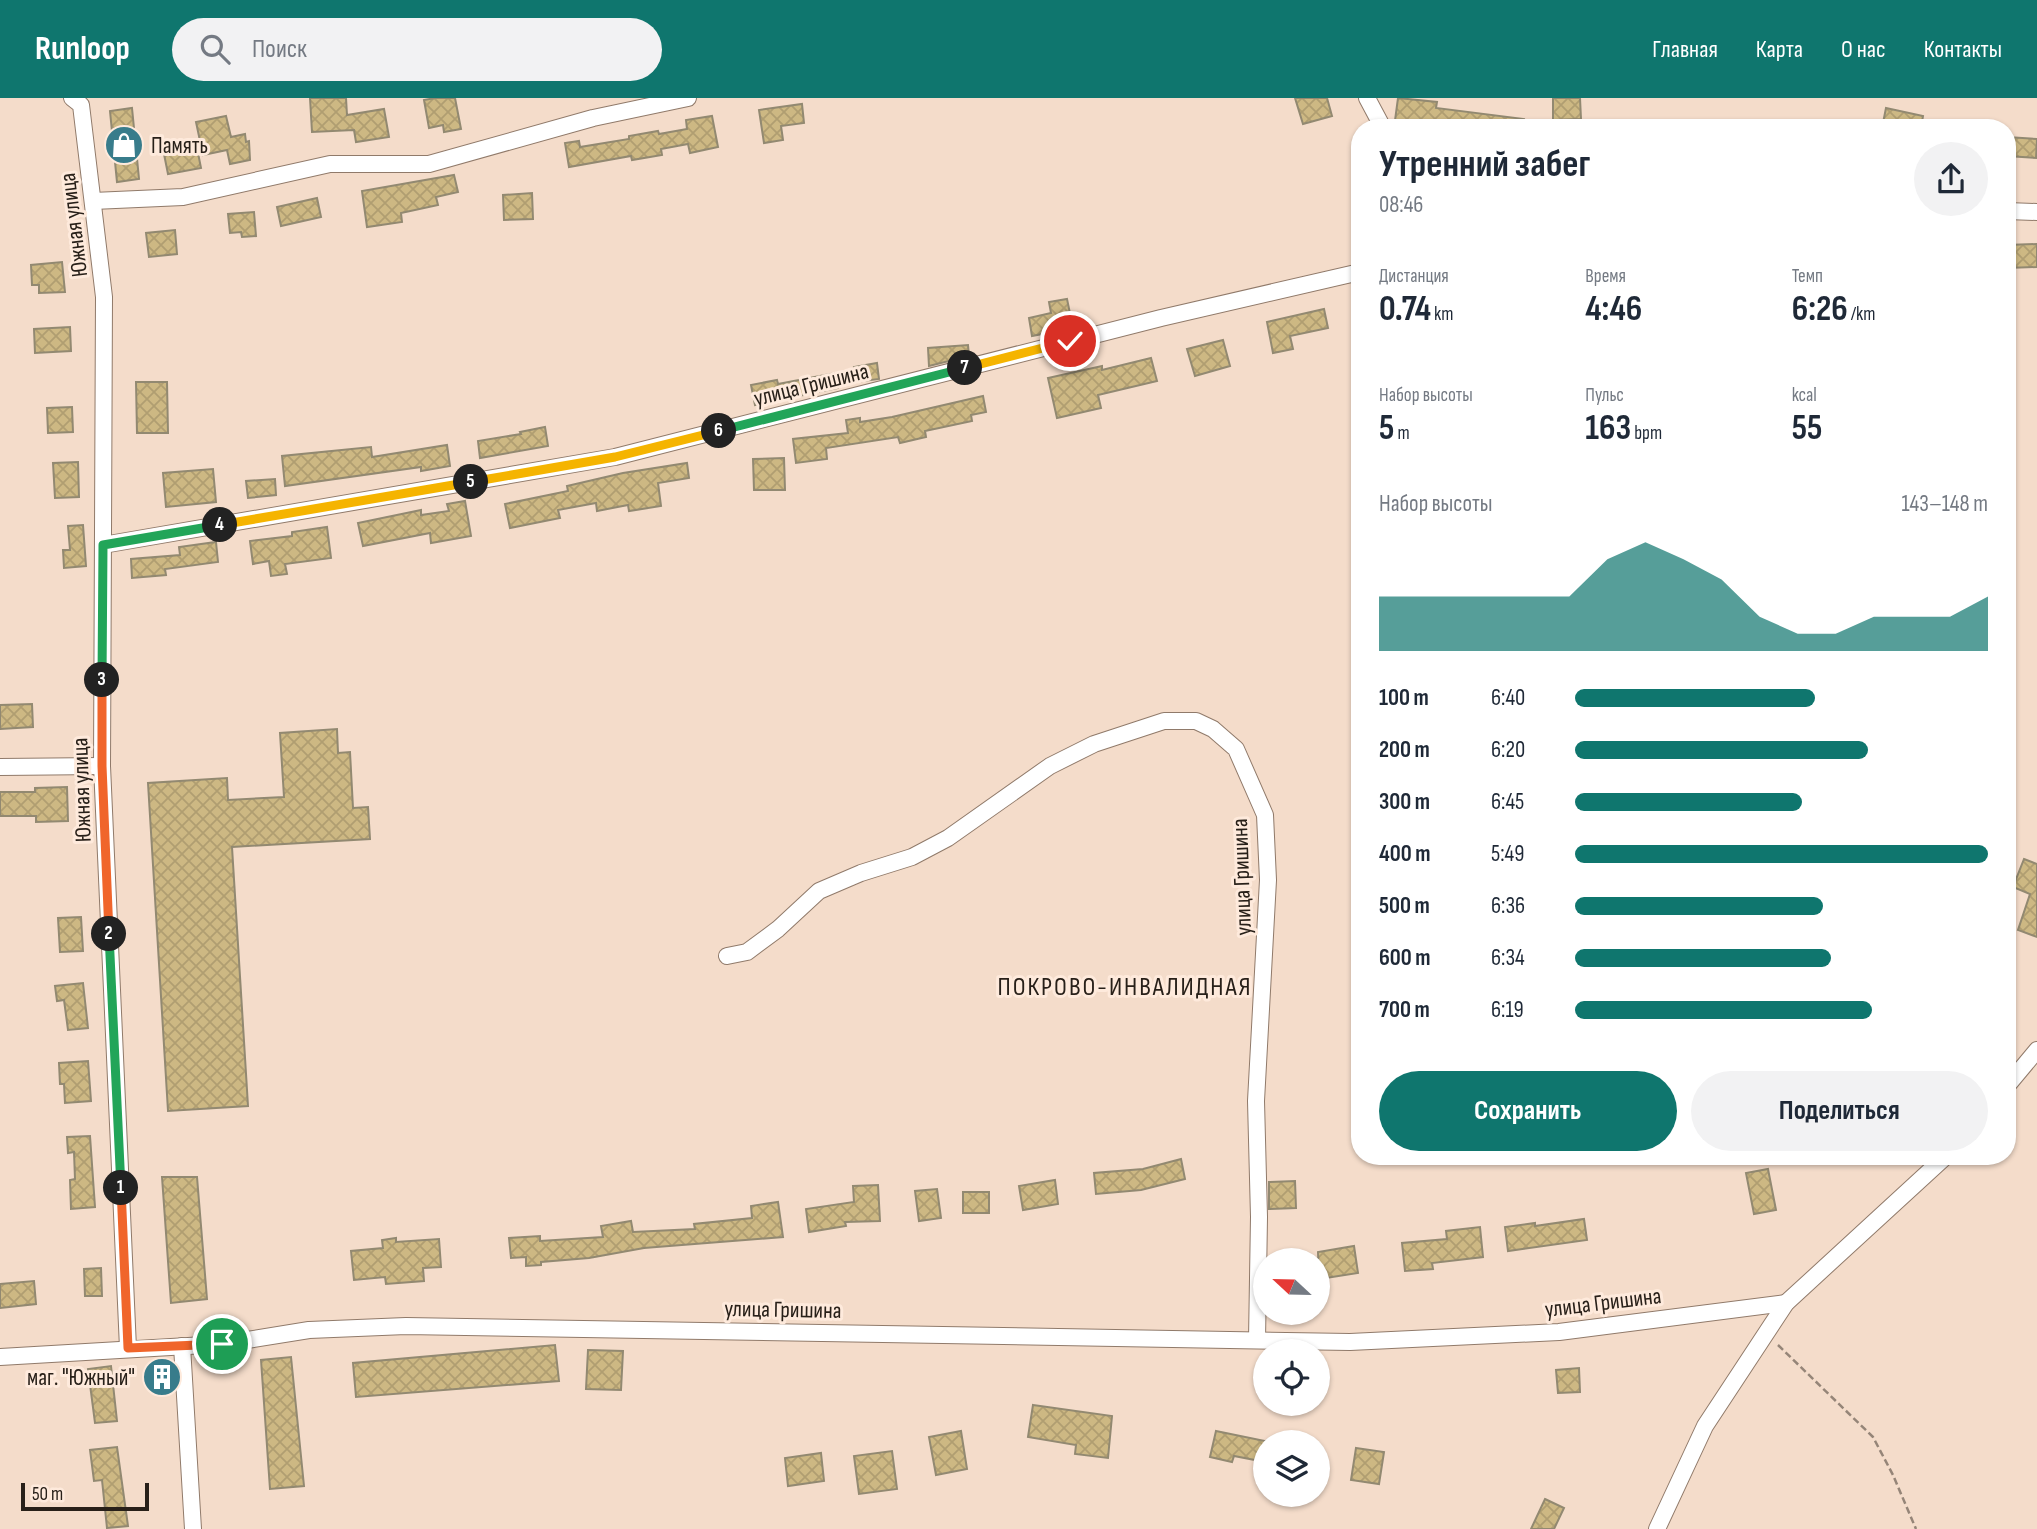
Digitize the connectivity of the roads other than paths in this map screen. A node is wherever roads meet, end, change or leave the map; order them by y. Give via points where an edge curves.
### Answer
1 (688, 98) edge
2 (1367, 98) edge
3 (77, 102) edge
4 (1378, 119) edge
5 (93, 201) junction
6 (2016, 211) edge
7 (2037, 212) edge
8 (1351, 274) edge
9 (103, 545) junction
10 (102, 766) junction
11 (0, 767) edge
12 (727, 956) dead end
13 (2037, 1050) edge
14 (2016, 1075) edge
15 (1936, 1165) edge
16 (1786, 1303) junction
17 (1257, 1339) edge
18 (1253, 1340) edge
19 (1330, 1342) edge
20 (182, 1346) junction
21 (128, 1348) junction
22 (0, 1357) edge
23 (193, 1529) edge
24 (1657, 1529) edge

1 - 5 street via 593,118 429,164 330,164 183,197
2 - 4 street
3 - 5 street, Южная улица
5 - 9 street, Южная улица via 104,297
6 - 7 street
8 - 9 street, улица Гришина via 615,457
9 - 10 street, Южная улица
10 - 11 street
10 - 21 street, Южная улица
12 - 17 street, улица Гришина via 747,952 819,891 912,857 948,838 1051,766 1094,744 1164,721 1196,721 1213,729 1236,749 1265,815 1269,880 1256,1101
13 - 14 street
15 - 16 street
16 - 19 street, улица Гришина via 1559,1332
16 - 24 street via 1705,1426
18 - 20 street, улица Гришина via 406,1326 309,1331
20 - 21 street, улица Гришина
20 - 23 street
21 - 22 street, улица Гришина

